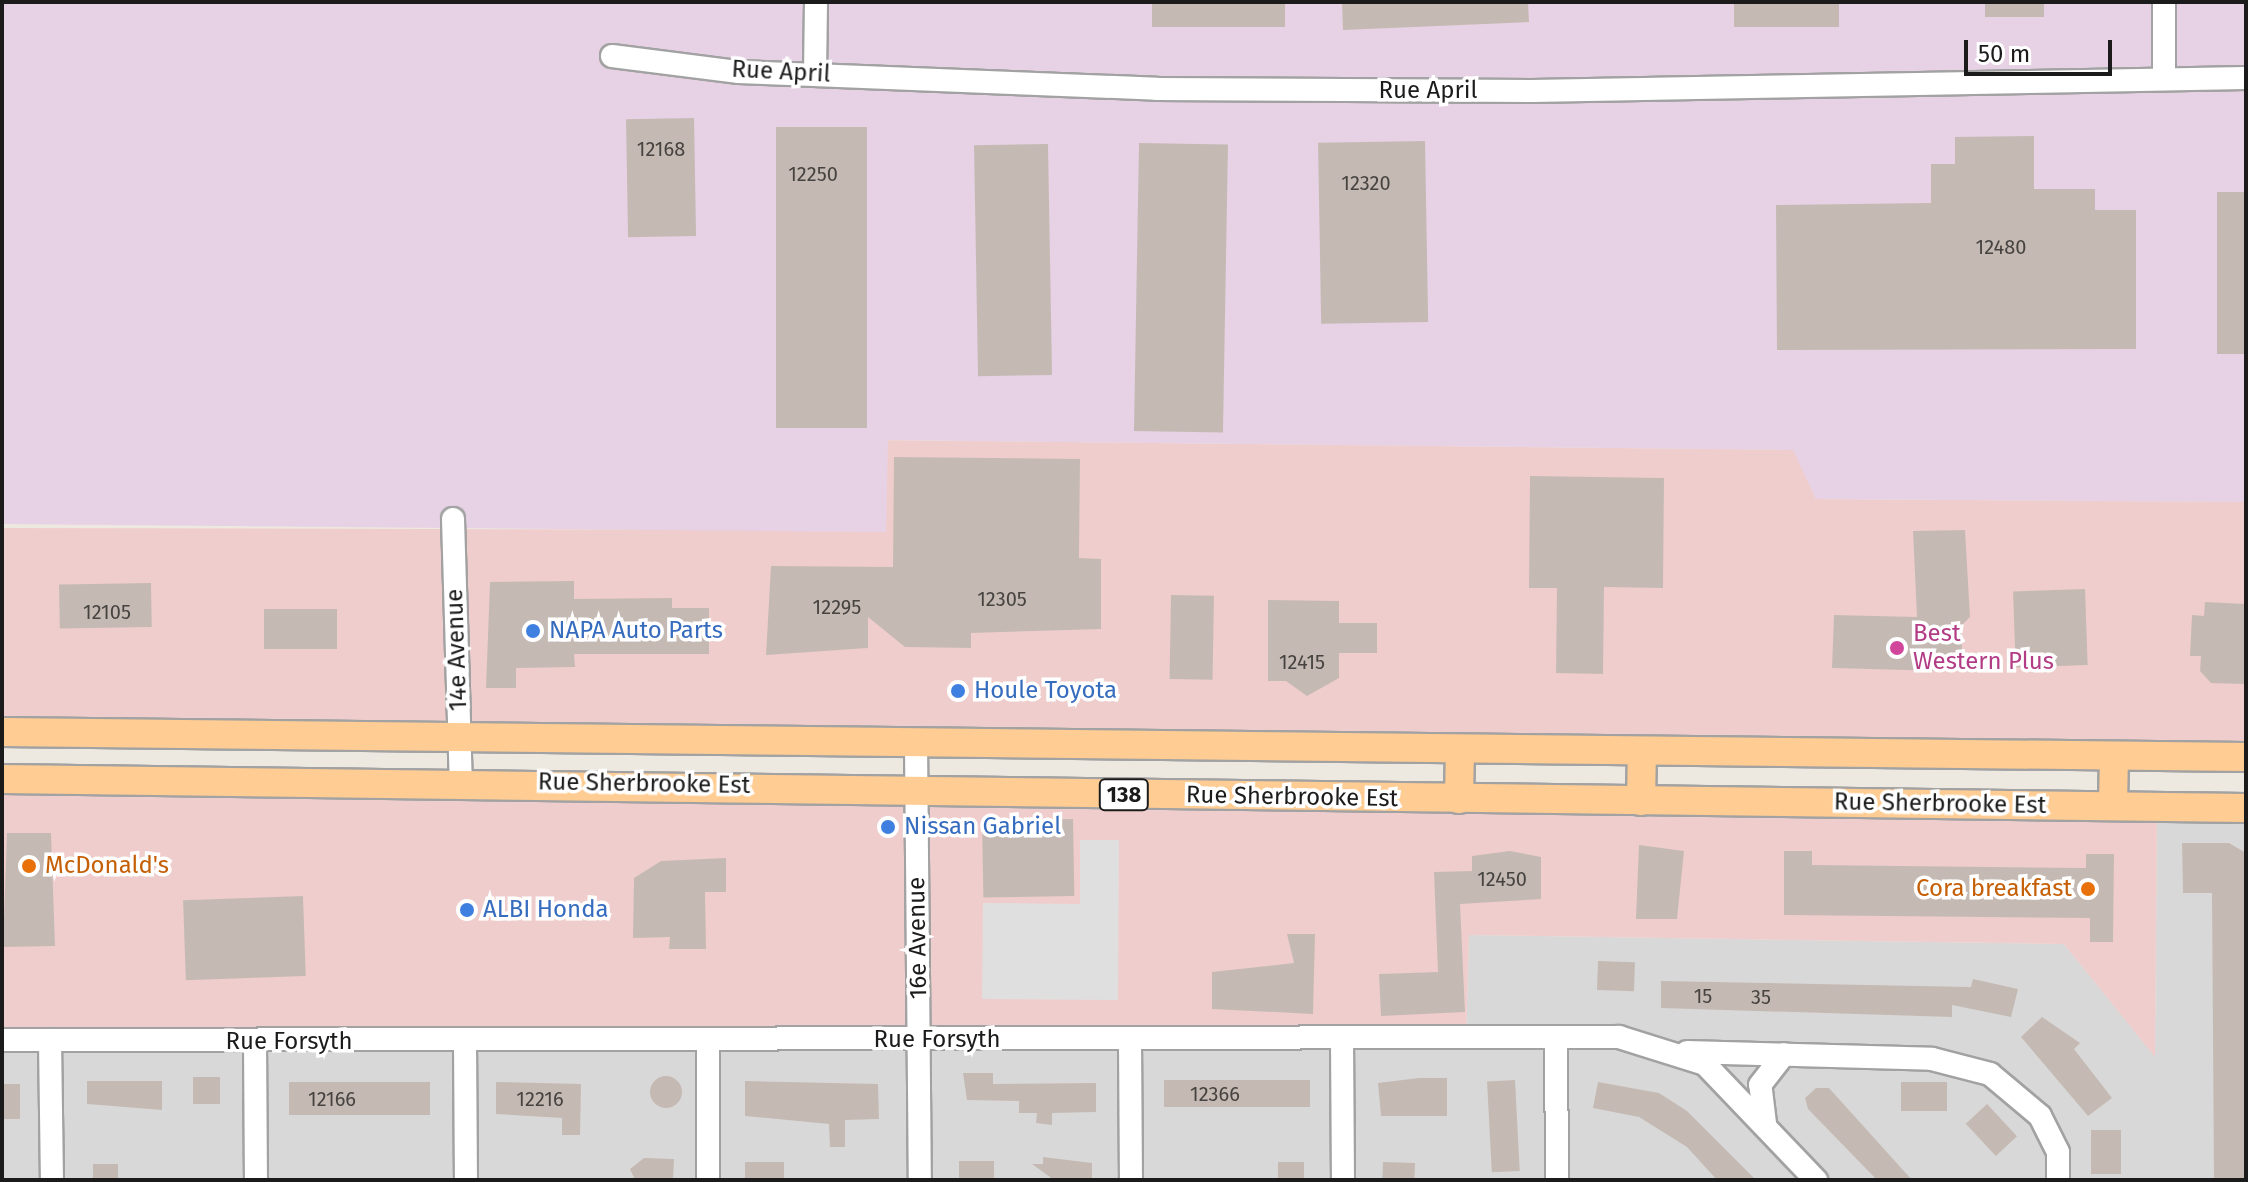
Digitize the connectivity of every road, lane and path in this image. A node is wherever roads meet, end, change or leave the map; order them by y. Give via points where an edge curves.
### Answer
1 (816, 2) edge
2 (2164, 2) edge
3 (612, 56) dead end
4 (815, 74) junction
5 (2246, 78) edge
6 (2164, 79) junction
7 (453, 519) dead end
8 (2, 732) edge
9 (233, 735) junction
10 (460, 738) junction
11 (637, 740) junction
12 (770, 741) junction
13 (916, 743) junction
14 (1460, 749) junction
15 (1642, 751) junction
16 (2114, 756) junction
17 (2246, 757) edge
18 (232, 778) junction
19 (2, 779) edge
20 (461, 782) junction
21 (636, 783) junction
22 (770, 787) junction
23 (916, 792) junction
24 (1459, 799) junction
25 (1641, 801) junction
26 (2113, 806) junction
27 (2246, 808) edge
28 (1556, 1038) junction
29 (919, 1039) junction
30 (2, 1040) edge
31 (50, 1040) junction
32 (708, 1040) junction
33 (1342, 1040) junction
34 (1130, 1041) junction
35 (255, 1042) junction
36 (465, 1042) junction
37 (1681, 1052) junction
38 (1784, 1054) junction
39 (1766, 1124) junction
40 (52, 1180) edge
41 (256, 1180) edge
42 (466, 1180) edge
43 (708, 1180) edge
44 (920, 1180) edge
45 (1131, 1180) edge
46 (1343, 1180) edge
47 (1557, 1180) edge
48 (1816, 1180) edge
49 (2058, 1180) edge

1 - 4 street
2 - 6 street
3 - 4 street, Rue April
4 - 6 street, Rue April via 1157,89 1516,91
5 - 6 street, Rue April
7 - 10 street, 14e Avenue
8 - 9 main road, Rue Sherbrooke Est / 138
9 - 10 main road, Rue Sherbrooke Est / 138
9 - 18 main road
10 - 11 main road, Rue Sherbrooke Est / 138
10 - 20 street, 14e Avenue
11 - 12 main road, Rue Sherbrooke Est / 138
11 - 21 main road
12 - 13 main road, Rue Sherbrooke Est / 138
12 - 22 main road
13 - 14 main road, Rue Sherbrooke Est / 138
13 - 23 street, 16e Avenue
14 - 15 main road, Rue Sherbrooke Est / 138
14 - 24 main road
15 - 16 main road, Rue Sherbrooke Est / 138
15 - 25 main road
16 - 17 main road, Rue Sherbrooke Est / 138
16 - 26 main road
18 - 19 main road, Rue Sherbrooke Est / 138
18 - 20 main road, Rue Sherbrooke Est / 138
20 - 21 main road, Rue Sherbrooke Est / 138
21 - 22 main road, Rue Sherbrooke Est / 138
22 - 23 main road, Rue Sherbrooke Est / 138
23 - 24 main road, Rue Sherbrooke Est / 138
23 - 29 street, 16e Avenue
24 - 25 main road, Rue Sherbrooke Est / 138
25 - 26 main road, Rue Sherbrooke Est / 138
26 - 27 main road, Rue Sherbrooke Est / 138
28 - 33 street, Rue Forsyth
28 - 37 street, Rue Forsyth via 1619,1037
28 - 47 street
29 - 32 street, Rue Forsyth
29 - 34 street, Rue Forsyth
29 - 44 street, 16e Avenue
30 - 31 street, Rue Forsyth
31 - 35 street, Rue Forsyth
31 - 40 street
32 - 36 street, Rue Forsyth
32 - 43 street
33 - 34 street, Rue Forsyth
33 - 46 street
34 - 45 street
35 - 36 street, Rue Forsyth
35 - 41 street
36 - 42 street
37 - 38 street
37 - 39 street, Rue Forsyth via 1726,1080
38 - 39 street via 1760,1085
38 - 49 street via 1932,1059 1990,1074 2040,1116 2058,1152
39 - 48 street, Rue Forsyth

